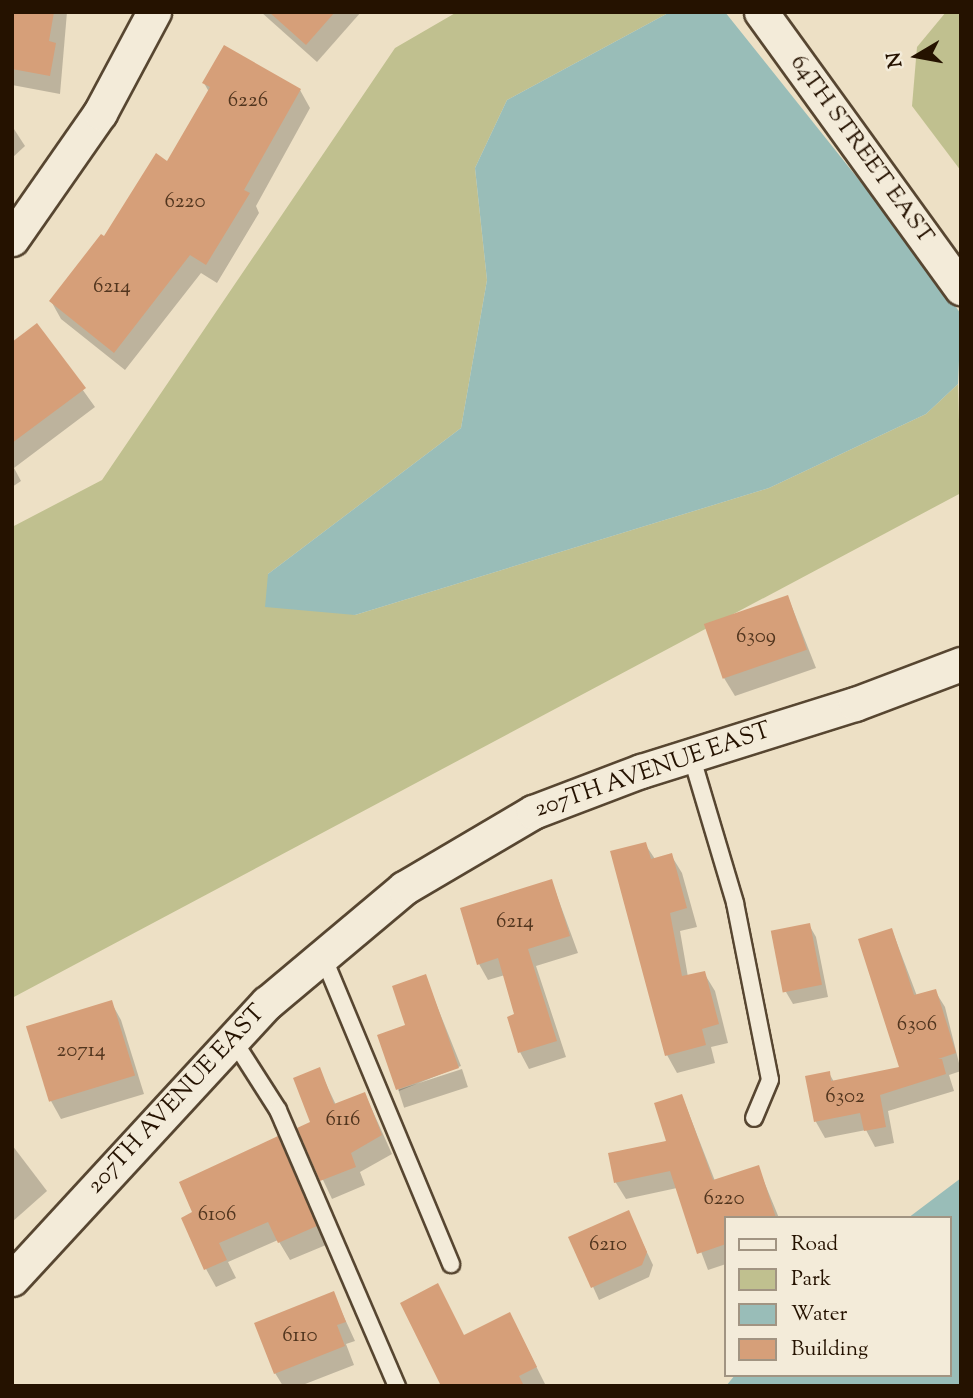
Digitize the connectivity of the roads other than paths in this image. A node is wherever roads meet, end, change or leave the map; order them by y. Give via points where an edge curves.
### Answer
1 (154, 12) edge
2 (761, 12) edge
3 (12, 239) edge
4 (961, 288) edge
5 (961, 664) edge
6 (691, 755) junction
7 (322, 954) junction
8 (232, 1038) junction
9 (754, 1118) dead end
10 (452, 1264) dead end
11 (12, 1279) edge
12 (397, 1386) edge

1 - 3 street via 100,113
2 - 4 street, 64TH STREET EAST
5 - 6 street, 207TH AVENUE EAST via 855,704
6 - 7 street, 207TH AVENUE EAST via 533,811 484,837 404,888
6 - 9 lane via 735,903 770,1080
7 - 8 street, 207TH AVENUE EAST
7 - 10 lane
8 - 11 street, 207TH AVENUE EAST
8 - 12 lane via 278,1110

